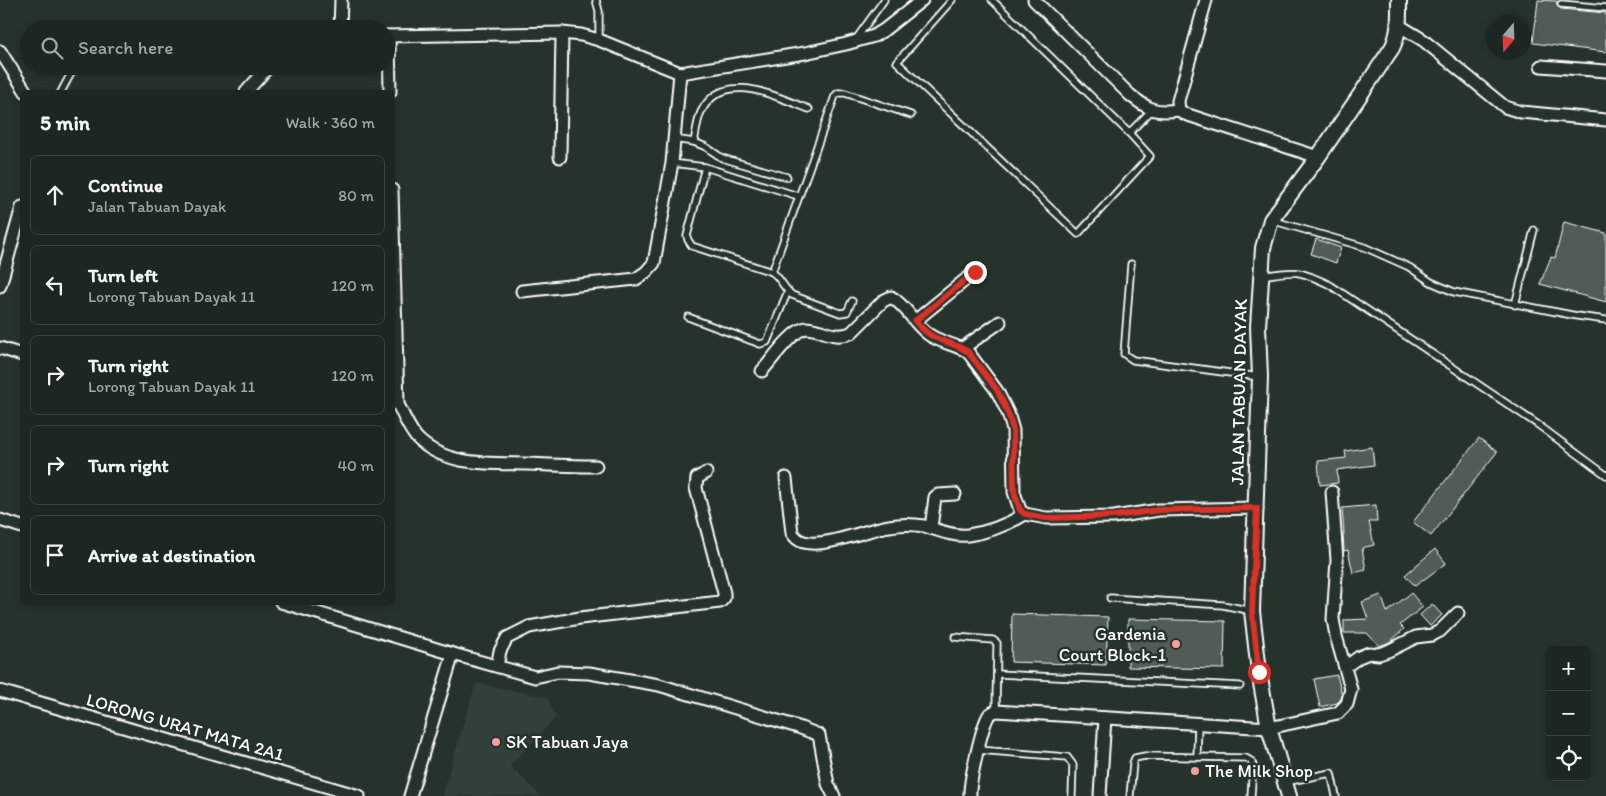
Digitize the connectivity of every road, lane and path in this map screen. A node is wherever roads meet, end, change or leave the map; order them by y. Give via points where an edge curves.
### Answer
1 (341, 0) edge
2 (596, 0) edge
3 (884, 0) edge
4 (922, 0) edge
5 (952, 0) edge
6 (992, 0) edge
7 (1034, 0) edge
8 (1206, 0) edge
9 (1399, 0) edge
10 (1561, 4) dead end
11 (1606, 8) edge
12 (340, 20) edge
13 (1400, 26) junction
14 (562, 33) junction
15 (395, 36) edge
16 (599, 40) junction
17 (855, 41) junction
18 (0, 51) edge
19 (1541, 66) dead end
20 (1606, 72) edge
21 (680, 73) junction
22 (70, 75) edge
23 (261, 75) edge
24 (389, 75) edge
25 (25, 90) edge
26 (62, 90) edge
27 (248, 90) edge
28 (390, 90) edge
29 (809, 109) dead end
30 (1152, 110) junction
31 (1179, 110) junction
32 (911, 115) dead end
33 (1606, 120) edge
34 (1129, 133) junction
35 (673, 139) junction
36 (694, 142) junction
37 (560, 157) dead end
38 (1318, 157) junction
39 (672, 163) junction
40 (705, 167) junction
41 (787, 177) dead end
42 (798, 196) junction
43 (20, 214) edge
44 (1271, 220) junction
45 (1534, 230) dead end
46 (1131, 264) dead end
47 (772, 272) junction
48 (975, 272) dead end
49 (1260, 277) junction
50 (0, 286) edge
51 (522, 291) dead end
52 (788, 292) junction
53 (395, 297) edge
54 (852, 301) dead end
55 (1515, 305) junction
56 (688, 317) dead end
57 (1606, 320) edge
58 (915, 321) junction
59 (1000, 322) dead end
60 (0, 348) edge
61 (962, 348) junction
62 (20, 354) edge
63 (762, 372) dead end
64 (1260, 377) junction
65 (596, 466) dead end
66 (706, 472) dead end
67 (1606, 475) edge
68 (786, 478) dead end
69 (1332, 492) dead end
70 (955, 494) dead end
71 (1257, 508) junction
72 (1025, 514) junction
73 (0, 520) edge
74 (20, 526) edge
75 (931, 528) junction
76 (1110, 598) dead end
77 (291, 605) edge
78 (1252, 611) junction
79 (1458, 613) dead end
80 (955, 637) dead end
81 (453, 654) junction
82 (497, 666) junction
83 (1345, 667) junction
84 (997, 674) junction
85 (1240, 686) dead end
86 (0, 691) edge
87 (996, 711) junction
88 (1105, 718) junction
89 (1198, 724) junction
90 (1270, 728) junction
91 (978, 750) junction
92 (1197, 757) junction
93 (1285, 782) junction
94 (359, 796) edge
95 (410, 796) edge
96 (834, 796) edge
97 (970, 796) edge
98 (1072, 796) edge
99 (1100, 796) edge
100 (1130, 796) edge
101 (1251, 796) edge
102 (1289, 796) edge
103 (1336, 796) edge

1 - 12 street
2 - 16 lane
3 - 17 lane
4 - 17 street via 884,30
5 - 34 lane via 898,62 1078,234 1150,156
6 - 34 lane
7 - 30 street via 1130,95
8 - 31 street via 1178,102
9 - 13 street
10 - 11 lane
13 - 33 street via 1423,40 1505,107 1521,112
13 - 38 street, JALAN TABUAN DAYAK via 1392,48
14 - 15 street
14 - 16 street
14 - 37 street
16 - 21 street
17 - 21 street via 805,53
18 - 25 street
19 - 20 street
21 - 35 street
22 - 26 lane
23 - 27 street
24 - 28 street
29 - 36 lane via 751,89 719,92 709,100 700,115
30 - 31 street
30 - 34 lane
31 - 38 street
32 - 42 lane via 838,93 832,99
35 - 36 lane
35 - 39 street
36 - 41 lane via 722,158
38 - 44 street, JALAN TABUAN DAYAK
39 - 40 lane
39 - 51 street via 658,252 646,272 636,279
40 - 42 lane
40 - 47 lane via 687,236 689,244
42 - 47 lane
43 - 50 street
44 - 49 street, JALAN TABUAN DAYAK via 1263,248
44 - 55 lane via 1364,246 1454,292
45 - 55 lane
46 - 64 lane via 1124,354 1133,360
47 - 52 lane
48 - 58 street
49 - 64 street, JALAN TABUAN DAYAK
49 - 67 lane via 1289,271 1305,274 1330,286 1537,424
52 - 54 lane via 840,313 847,312
52 - 56 lane via 764,344
53 - 65 street via 398,404 417,437 447,457 476,463
55 - 57 lane
58 - 61 street via 929,336
58 - 63 street via 897,300 887,298 851,333 839,336 803,329 788,341
59 - 61 street
60 - 62 street
61 - 72 street via 997,390 1008,413 1013,430 1014,492 1020,510
64 - 71 street, JALAN TABUAN DAYAK
66 - 82 street via 697,478 696,488 724,593 720,602 529,627 507,638
68 - 75 street via 792,533 803,542 844,538 890,525
69 - 83 street via 1337,560 1333,619
70 - 75 street via 935,497
71 - 72 street via 1159,510 1104,517 1046,518
71 - 78 street, JALAN TABUAN DAYAK
72 - 75 street via 1008,524 966,535
73 - 74 street
76 - 78 lane via 1223,605
77 - 81 street
78 - 90 street, JALAN TABUAN DAYAK
79 - 83 street via 1432,635 1416,637 1388,652 1369,653
80 - 84 lane via 997,643
81 - 82 street
81 - 95 street
82 - 96 street via 535,676 558,672 589,673 659,685 798,726 819,735 828,784
83 - 90 street via 1350,697 1338,714
84 - 85 lane
84 - 87 lane
86 - 94 street, LORONG URAT MATA 2A1
87 - 88 street
87 - 91 street via 989,715
88 - 89 street
88 - 99 street
89 - 90 street
89 - 92 lane
90 - 93 street, JALAN TABUAN DAYAK
91 - 97 street
91 - 98 lane via 1067,757 1073,765
92 - 100 lane via 1135,758
92 - 101 lane via 1246,758 1251,761
93 - 102 street, JALAN TABUAN DAYAK
93 - 103 lane via 1331,773

